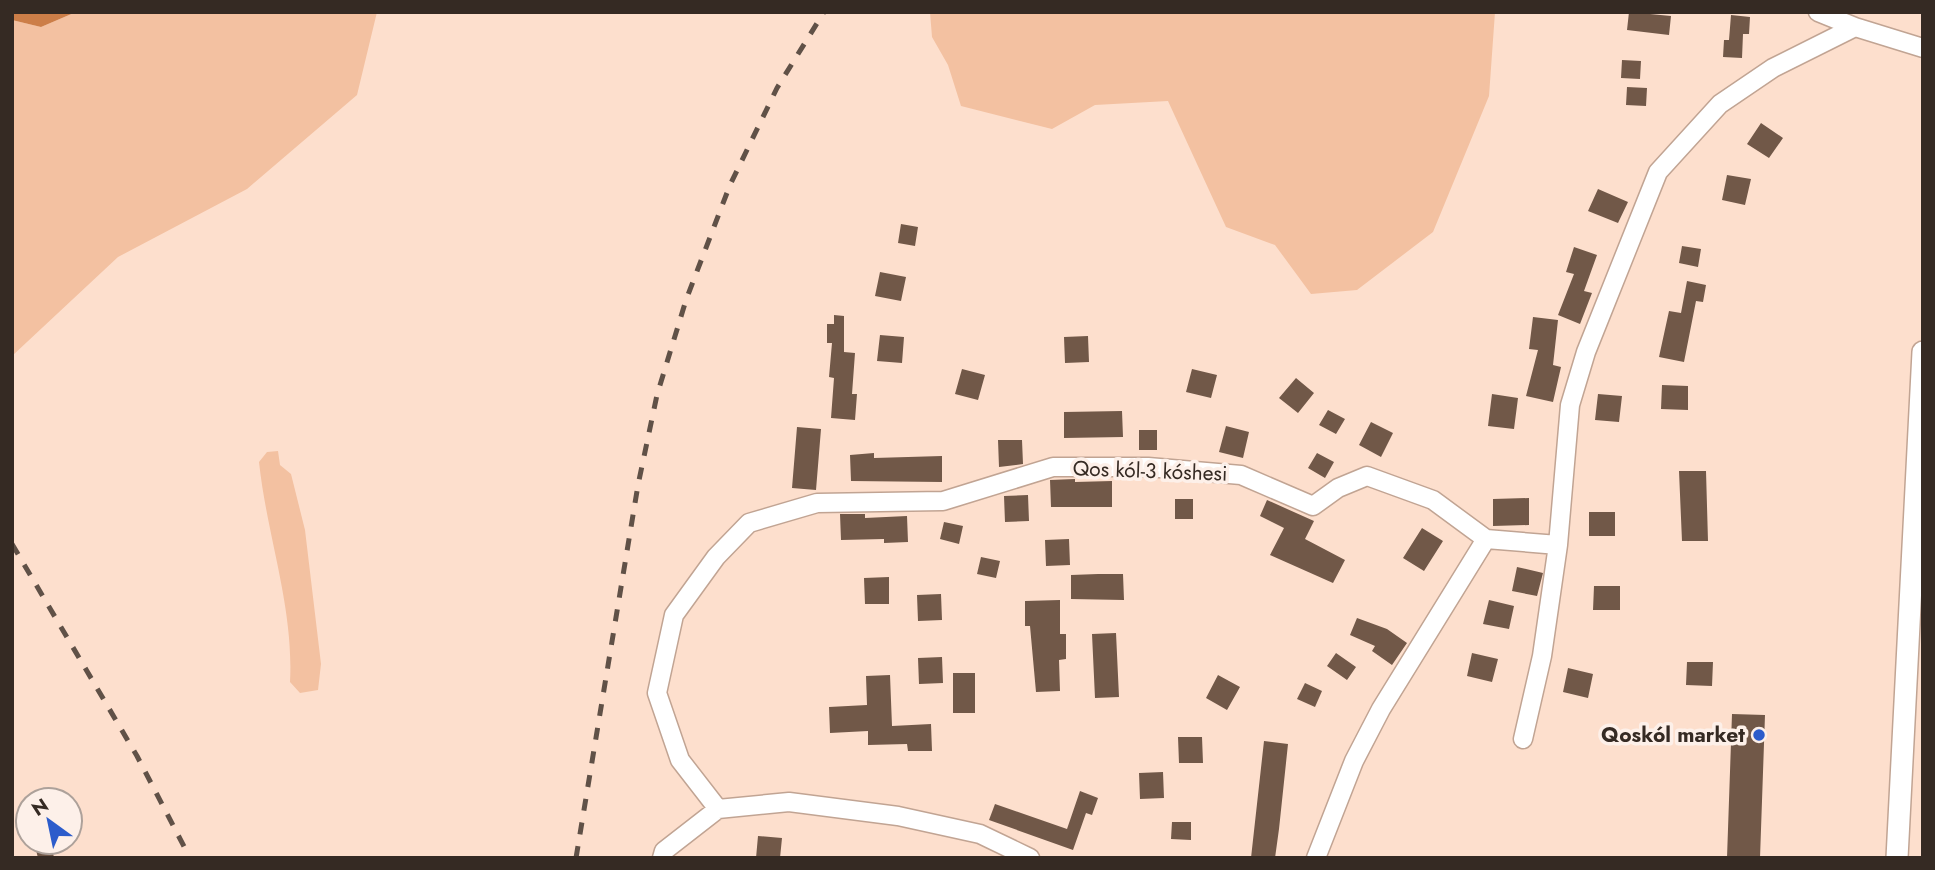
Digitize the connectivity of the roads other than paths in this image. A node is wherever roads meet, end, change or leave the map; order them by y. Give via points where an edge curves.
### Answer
1 (1818, 12) edge
2 (1855, 27) junction
3 (1923, 48) edge
4 (1923, 352) edge
5 (1486, 538) junction
6 (1558, 545) junction
7 (1523, 739) dead end
8 (718, 809) junction
9 (663, 854) edge
10 (1030, 858) edge
11 (1316, 858) edge
12 (1897, 858) edge

1 - 2 street
2 - 3 street
2 - 6 street via 1773,68 1720,104 1658,172 1586,352 1570,405
4 - 12 main road
5 - 6 street
5 - 8 street, Qos kól-3 kóshesi via 1433,500 1367,477 1338,488 1313,506 1241,475 1148,467 1053,467 943,501 817,503 749,523 716,557 674,615 657,693 680,760
5 - 11 street via 1353,761
6 - 7 street via 1542,656
8 - 9 street
8 - 10 street via 789,802 898,816 980,834

